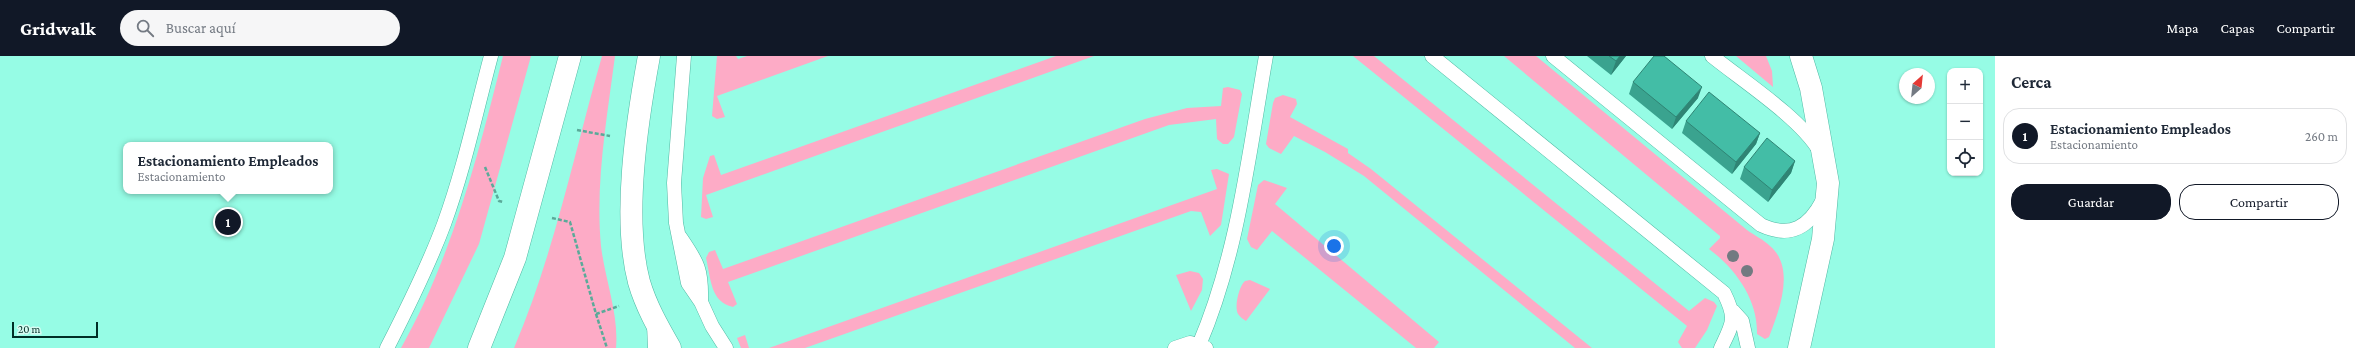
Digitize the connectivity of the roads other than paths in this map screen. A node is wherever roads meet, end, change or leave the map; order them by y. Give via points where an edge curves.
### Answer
1 (491, 56) edge
2 (570, 56) edge
3 (649, 56) edge
4 (684, 56) edge
5 (1266, 56) edge
6 (1432, 56) edge
7 (1553, 56) edge
8 (1712, 56) edge
9 (1801, 56) edge
10 (1804, 56) edge
11 (1828, 178) junction
12 (1733, 311) junction
13 (654, 322) junction
14 (1202, 346) edge
15 (387, 348) edge
16 (479, 348) edge
17 (655, 348) edge
18 (670, 348) edge
19 (726, 348) edge
20 (1175, 348) edge
21 (1720, 348) edge
22 (1748, 348) edge
23 (1799, 348) edge

1 - 15 lane via 445,223 417,290
2 - 16 street via 515,258
3 - 13 street via 636,140 632,193 633,245 639,282
4 - 19 lane via 674,183 678,236 688,283
5 - 14 lane via 1230,253
6 - 12 lane via 1724,293
7 - 11 lane via 1761,225 1772,230 1784,231 1803,225 1818,209
8 - 11 lane via 1812,138 1821,152
9 - 10 lane
9 - 11 street via 1811,88
11 - 23 street via 1823,239
12 - 21 lane via 1730,330
12 - 22 lane via 1742,321
13 - 17 lane
13 - 18 street
14 - 20 lane via 1190,343

